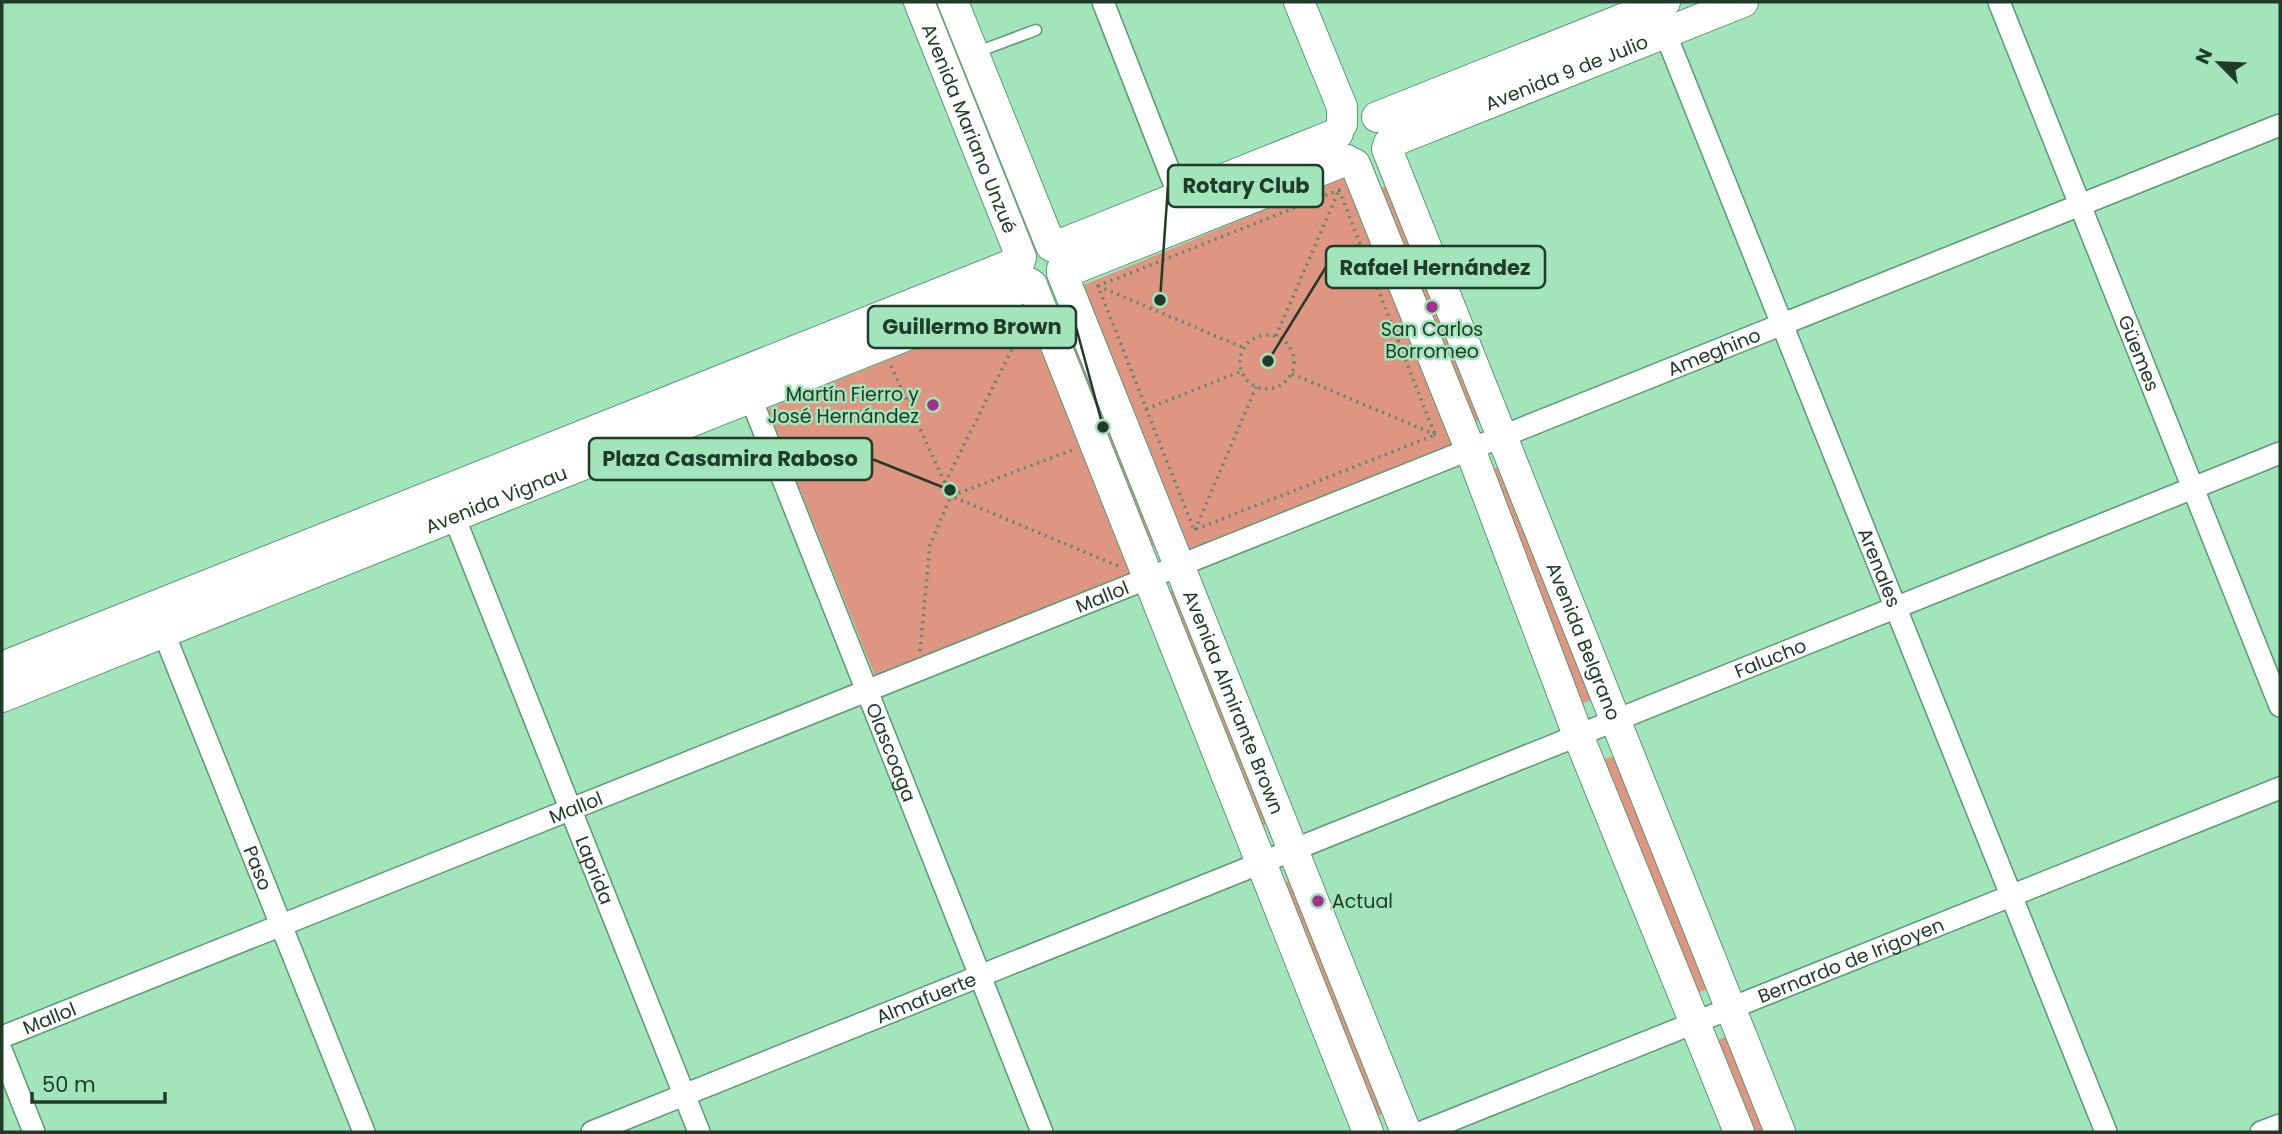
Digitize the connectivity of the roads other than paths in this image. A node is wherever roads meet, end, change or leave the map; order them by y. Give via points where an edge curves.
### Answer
1 (919, 2) edge
2 (953, 2) edge
3 (1103, 2) edge
4 (1299, 2) edge
5 (1322, 2) edge
6 (1743, 2) edge
7 (1999, 2) edge
8 (1659, 11) edge
9 (1036, 30) dead end
10 (958, 59) junction
11 (2280, 125) edge
12 (1381, 131) junction
13 (1347, 149) junction
14 (1179, 196) junction
15 (2080, 205) junction
16 (1058, 261) junction
17 (1027, 278) junction
18 (1782, 324) junction
19 (746, 384) junction
20 (1502, 436) junction
21 (1470, 449) junction
22 (2280, 453) edge
23 (2193, 488) junction
24 (448, 503) junction
25 (1179, 566) junction
26 (1149, 578) junction
27 (1895, 607) junction
28 (158, 619) junction
29 (2, 667) edge
30 (867, 691) junction
31 (2, 697) edge
32 (2280, 706) edge
33 (1616, 720) junction
34 (1578, 735) junction
35 (2280, 788) edge
36 (570, 809) junction
37 (1293, 850) junction
38 (1262, 863) junction
39 (2011, 896) junction
40 (281, 925) junction
41 (980, 976) junction
42 (1731, 1008) junction
43 (1695, 1023) junction
44 (2, 1037) edge
45 (2, 1052) edge
46 (684, 1095) junction
47 (2280, 1125) edge
48 (34, 1132) edge
49 (364, 1132) edge
50 (592, 1132) edge
51 (699, 1132) edge
52 (1042, 1132) edge
53 (1367, 1132) edge
54 (1406, 1132) edge
55 (1422, 1132) edge
56 (1739, 1132) edge
57 (1780, 1132) edge
58 (2106, 1132) edge
59 (2261, 1132) edge

1 - 10 main road, Avenida Mariano Unzué
2 - 10 main road, Avenida Mariano Unzué
3 - 14 street
4 - 13 main road, Avenida Belgrano via 1342,107
5 - 12 main road, Avenida Belgrano via 1359,94
6 - 8 main road, Avenida 9 de Julio
7 - 15 street, Güemes
8 - 12 main road, Avenida 9 de Julio
8 - 18 street, Arenales
9 - 10 lane
10 - 16 main road, Avenida Mariano Unzué
10 - 17 main road, Avenida Mariano Unzué
11 - 15 street, Ameghino
12 - 13 main road via 1353,115
12 - 13 main road via 1379,161 1371,164
12 - 20 main road, Avenida Belgrano
13 - 14 main road
13 - 16 main road via 1074,269
13 - 21 main road, Avenida Belgrano
14 - 16 main road
15 - 18 street, Ameghino
15 - 23 street, Güemes
16 - 17 main road via 1046,287
16 - 17 main road via 1033,245
16 - 25 main road, Avenida Almirante Brown
17 - 19 main road, Avenida Vignau
17 - 19 main road, Avenida Vignau via 1010,295 882,346
17 - 26 main road, Avenida Almirante Brown
18 - 20 street, Ameghino
18 - 27 street, Arenales
19 - 24 main road, Avenida Vignau
19 - 30 street, Olascoaga
20 - 21 street, Ameghino
20 - 33 main road, Avenida Belgrano
21 - 25 street, Ameghino
21 - 34 main road, Avenida Belgrano
22 - 23 street, Falucho
23 - 27 street, Falucho
23 - 32 street, Güemes
24 - 28 main road, Avenida Vignau
24 - 36 street, Laprida
25 - 26 street, Ameghino
25 - 37 main road, Avenida Almirante Brown
26 - 30 street, Mallol
26 - 38 main road, Avenida Almirante Brown
27 - 33 street, Falucho
27 - 39 street, Arenales
28 - 29 main road, Avenida Vignau
28 - 31 main road, Avenida Vignau
28 - 40 street, Paso
30 - 36 street, Mallol
30 - 41 street, Olascoaga
33 - 34 street, Falucho
33 - 42 main road, Avenida Belgrano
34 - 37 street, Falucho
34 - 43 main road, Avenida Belgrano
35 - 39 street, Bernardo de Irigoyen
36 - 40 street, Mallol
36 - 46 street, Laprida
37 - 38 street, Falucho
37 - 54 main road, Avenida Almirante Brown
38 - 41 street, Almafuerte
38 - 53 main road, Avenida Almirante Brown
39 - 42 street, Bernardo de Irigoyen
39 - 58 street, Arenales
40 - 44 street, Mallol
40 - 49 street, Paso
41 - 46 street, Almafuerte
41 - 52 street, Olascoaga
42 - 43 street, Bernardo de Irigoyen
42 - 57 main road, Avenida Belgrano
43 - 55 street, Bernardo de Irigoyen
43 - 56 main road, Avenida Belgrano
45 - 48 street
46 - 50 street, Almafuerte
46 - 51 street, Laprida
47 - 59 street

